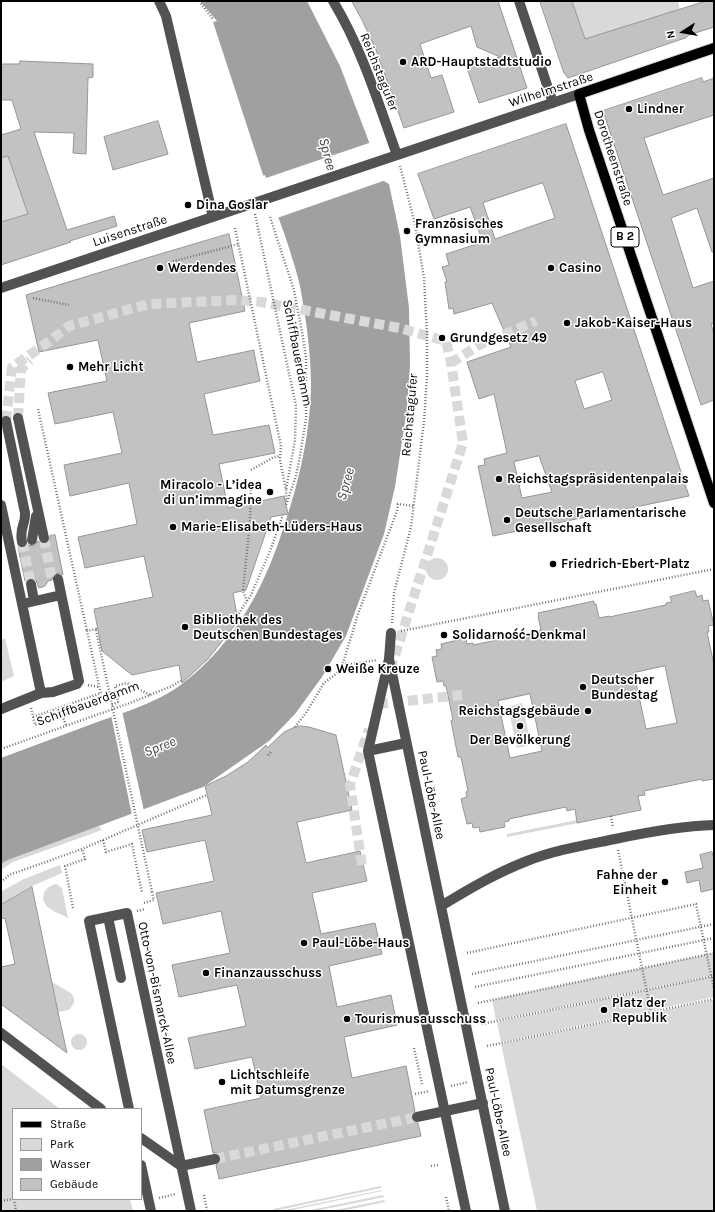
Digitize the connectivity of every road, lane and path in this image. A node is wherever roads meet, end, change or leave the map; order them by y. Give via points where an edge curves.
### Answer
1 (159, 1) edge
2 (200, 1) edge
3 (333, 1) edge
4 (519, 1) edge
5 (212, 19) dead end
6 (714, 48) edge
7 (579, 94) junction
8 (553, 103) junction
9 (397, 155) junction
10 (385, 159) joint
11 (403, 174) dead end
12 (213, 217) junction
13 (270, 217) dead end
14 (257, 221) dead end
15 (235, 228) dead end
16 (239, 244) junction
17 (167, 263) dead end
18 (1, 288) edge
19 (33, 298) dead end
20 (69, 305) dead end
21 (38, 409) dead end
22 (18, 418) tunnel mouth
23 (6, 420) tunnel mouth
24 (280, 456) junction
25 (251, 470) dead end
26 (251, 489) dead end
27 (286, 490) junction
28 (714, 503) edge
29 (1, 504) edge
30 (414, 506) junction
31 (38, 510) junction
32 (283, 515) dead end
33 (46, 537) tunnel mouth
34 (32, 540) tunnel mouth
35 (22, 542) tunnel mouth
36 (714, 569) edge
37 (55, 579) tunnel mouth
38 (31, 584) tunnel mouth
39 (58, 595) junction
40 (34, 601) junction
41 (247, 601) junction
42 (22, 604) junction
43 (237, 616) dead end
44 (87, 631) junction
45 (391, 633) junction
46 (389, 658) junction
47 (369, 662) dead end
48 (342, 663) junction
49 (182, 680) dead end
50 (41, 693) junction
51 (101, 693) junction
52 (150, 695) junction
53 (28, 698) junction
54 (112, 705) junction
55 (1, 709) edge
56 (62, 714) junction
57 (33, 717) junction
58 (66, 725) junction
59 (295, 727) dead end
60 (406, 743) junction
61 (1, 749) edge
62 (272, 751) dead end
63 (368, 751) junction
64 (268, 755) dead end
65 (207, 795) dead end
66 (611, 816) dead end
67 (714, 825) edge
68 (613, 828) dead end
69 (102, 840) junction
70 (82, 849) junction
71 (618, 849) dead end
72 (1, 882) edge
73 (142, 893) dead end
74 (144, 903) dead end
75 (441, 906) junction
76 (73, 908) dead end
77 (108, 917) junction
78 (632, 918) junction
79 (714, 924) edge
80 (701, 927) junction
81 (714, 938) edge
82 (636, 940) junction
83 (703, 940) junction
84 (467, 952) dead end
85 (639, 953) junction
86 (714, 953) edge
87 (707, 955) junction
88 (642, 968) junction
89 (472, 974) dead end
90 (713, 976) edge
91 (121, 978) dead end
92 (475, 987) dead end
93 (714, 988) edge
94 (646, 990) junction
95 (714, 999) edge
96 (478, 1003) dead end
97 (651, 1012) junction
98 (482, 1024) dead end
99 (1, 1033) edge
100 (487, 1046) dead end
101 (414, 1048) dead end
102 (478, 1080) junction
103 (422, 1084) dead end
104 (440, 1088) junction
105 (415, 1094) dead end
106 (483, 1103) junction
107 (100, 1108) edge
108 (129, 1108) edge
109 (445, 1111) junction
110 (417, 1117) tunnel mouth
111 (142, 1139) edge
112 (215, 1159) tunnel mouth
113 (439, 1165) dead end
114 (181, 1166) junction
115 (431, 1166) dead end
116 (142, 1170) edge
117 (180, 1193) dead end
118 (204, 1195) dead end
119 (446, 1197) dead end
120 (12, 1199) edge
121 (155, 1199) dead end
122 (13, 1200) edge
123 (1, 1202) edge
124 (16, 1211) edge
125 (151, 1211) edge
126 (191, 1211) edge
127 (207, 1211) edge
128 (449, 1211) edge
129 (466, 1211) edge
130 (505, 1211) edge

1 - 12 street via 166,16
2 - 5 path
3 - 9 street, Reichstagufer via 369,76
4 - 8 street
6 - 7 main road, Wilhelmstraße
7 - 8 street, Wilhelmstraße
7 - 28 main road, Dorotheenstraße / B 2
8 - 9 street, Wilhelmstraße
9 - 10 street, Wilhelmstraße
10 - 12 street, Luisenstraße
11 - 30 path, Reichstagufer via 424,278 427,334 424,421
12 - 18 street, Luisenstraße
13 - 27 path, Schiffbauerdamm via 294,290 306,358 306,419 296,476 286,505
14 - 27 path, Schiffbauerdamm via 296,406 294,440
15 - 16 path, Schiffbauerdamm
16 - 17 path
16 - 24 path, Schiffbauerdamm via 281,446
19 - 20 path
21 - 44 path
22 - 31 street
23 - 35 street via 25,513 20,535
24 - 25 path
24 - 27 path, Schiffbauerdamm
26 - 41 path via 243,591
29 - 42 street
30 - 45 path, Reichstagufer via 394,593
30 - 48 path via 398,504
31 - 33 street
31 - 34 street
32 - 41 path
36 - 45 path
37 - 39 street, Schiffbauerdamm
38 - 40 street
39 - 40 street
39 - 50 street, Schiffbauerdamm via 79,680 77,684
40 - 42 street
41 - 43 path
42 - 50 street
44 - 51 path
44 - 54 path, bridge via 96,629
45 - 46 street
46 - 60 street
46 - 63 street
47 - 48 path
48 - 59 path via 341,670 324,683
49 - 52 path, Schiffbauerdamm
50 - 53 street, Schiffbauerdamm
51 - 56 path via 102,699
51 - 57 path
52 - 54 path via 127,683 114,686 118,702
52 - 58 path, Schiffbauerdamm
53 - 55 street, Schiffbauerdamm
53 - 57 path
54 - 74 path, bridge via 154,900
56 - 57 path via 35,725
56 - 58 path
58 - 61 path, Schiffbauerdamm
60 - 63 street, Paul-Löbe-Allee
60 - 75 street, Paul-Löbe-Allee
62 - 64 path
63 - 104 street
65 - 69 path
66 - 68 path
67 - 75 street via 642,833 552,853 506,870
69 - 70 path
69 - 73 path via 106,852 132,844
70 - 72 path via 9,876
70 - 76 path via 85,859 65,866
71 - 78 path
75 - 102 street, Paul-Löbe-Allee
77 - 91 street
77 - 108 street, Otto-von-Bismarck-Allee via 89,921
77 - 114 street, Otto-von-Bismarck-Allee via 127,913
78 - 80 path via 696,904
78 - 82 path
78 - 84 path
79 - 80 path
80 - 82 path
80 - 83 path
81 - 83 path
82 - 85 path
82 - 89 path
83 - 85 path
83 - 87 path
85 - 88 path
85 - 92 path
86 - 87 path
87 - 88 path
87 - 90 path
88 - 94 path
88 - 96 path
90 - 93 path
90 - 94 path
94 - 97 path
94 - 98 path
95 - 97 path
97 - 100 path
99 - 107 street
101 - 103 path
102 - 104 path
102 - 106 street, Paul-Löbe-Allee
104 - 105 path
104 - 109 street
106 - 109 street
106 - 130 street, Paul-Löbe-Allee
109 - 110 street
109 - 129 street
111 - 114 street
112 - 114 street
113 - 115 path
114 - 126 street, Otto-von-Bismarck-Allee
116 - 125 street
117 - 121 path
118 - 127 path
119 - 128 path
120 - 123 path
122 - 124 path

